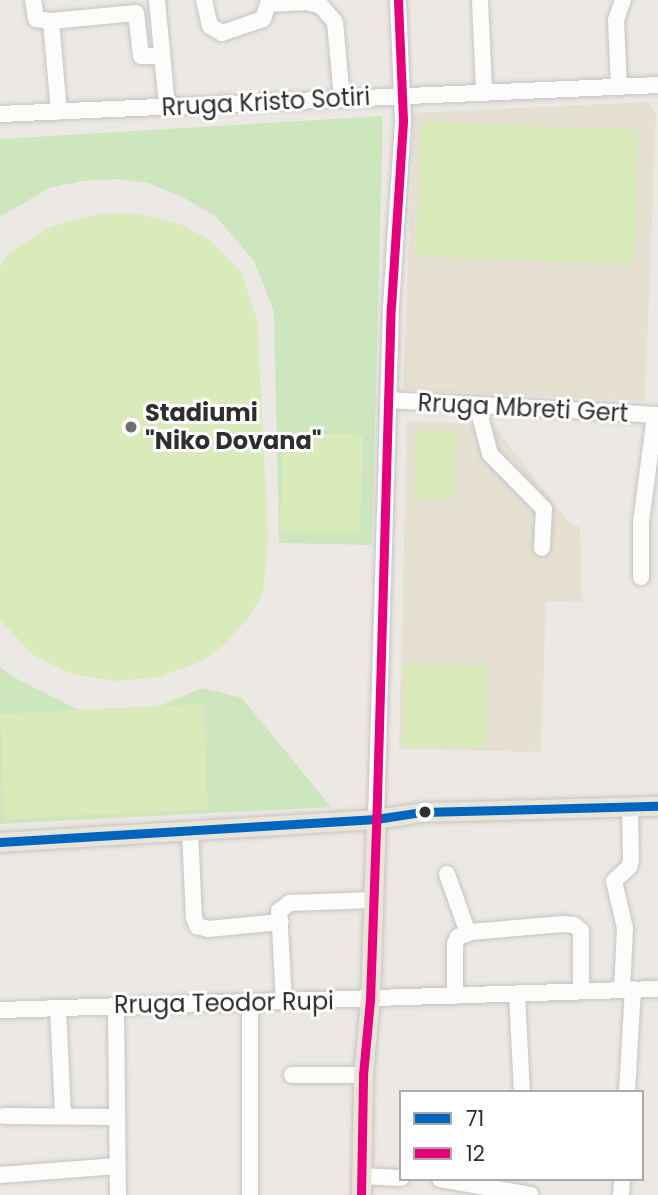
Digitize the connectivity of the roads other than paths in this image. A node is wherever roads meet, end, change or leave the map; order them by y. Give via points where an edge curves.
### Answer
1 (33, 0) edge
2 (157, 0) edge
3 (204, 0) edge
4 (398, 0) edge
5 (480, 0) edge
6 (623, 0) edge
7 (269, 2) edge
8 (108, 8) edge
9 (51, 21) junction
10 (161, 56) junction
11 (658, 85) edge
12 (619, 86) junction
13 (484, 92) junction
14 (400, 95) junction
15 (342, 99) junction
16 (167, 107) junction
17 (59, 112) junction
18 (0, 114) edge
19 (388, 400) junction
20 (477, 405) junction
21 (657, 415) edge
22 (542, 548) dead end
23 (641, 578) dead end
24 (658, 806) edge
25 (630, 807) junction
26 (376, 819) junction
27 (190, 831) junction
28 (0, 842) edge
29 (447, 874) dead end
30 (373, 900) junction
31 (281, 922) junction
32 (468, 933) junction
33 (658, 989) edge
34 (627, 990) junction
35 (581, 991) junction
36 (517, 994) junction
37 (455, 996) junction
38 (370, 1000) junction
39 (284, 1002) junction
40 (250, 1003) junction
41 (116, 1006) junction
42 (58, 1008) junction
43 (0, 1010) edge
44 (292, 1075) dead end
45 (363, 1075) junction
46 (522, 1090) edge
47 (627, 1090) edge
48 (62, 1115) junction
49 (4, 1116) dead end
50 (117, 1117) junction
51 (117, 1166) junction
52 (0, 1175) edge
53 (399, 1178) edge
54 (451, 1181) edge
55 (361, 1185) edge
56 (118, 1195) edge
57 (250, 1195) edge
58 (531, 1195) edge

1 - 9 street via 36,19
2 - 10 street
3 - 7 street via 210,26 222,33 263,19
4 - 14 street
5 - 13 street
6 - 12 street via 615,20
7 - 15 street via 321,6 335,22
8 - 9 street
8 - 10 street via 135,13 141,56
9 - 17 street
10 - 16 street
11 - 12 street, Rruga Kristo Sotiri
12 - 13 street, Rruga Kristo Sotiri
13 - 14 street, Rruga Kristo Sotiri
14 - 15 street, Rruga Kristo Sotiri
14 - 19 street via 403,120
15 - 16 street, Rruga Kristo Sotiri
16 - 17 street, Rruga Kristo Sotiri
17 - 18 street, Rruga Kristo Sotiri
19 - 20 street, Rruga Mbreti Gert
19 - 26 street
20 - 21 street, Rruga Mbreti Gert
20 - 22 street via 490,454 544,509
21 - 23 street via 641,522
24 - 25 main road
25 - 26 main road via 422,812
25 - 34 street via 631,860 614,880 625,928
26 - 27 main road
26 - 30 main road
27 - 28 main road
27 - 31 street via 197,926 208,929
29 - 32 street
30 - 31 street via 290,903 279,911
30 - 38 main road
31 - 39 street
32 - 35 street via 563,924 579,927
32 - 37 street via 455,944
33 - 34 street, Rruga Teodor Rupi
34 - 35 street, Rruga Teodor Rupi
34 - 47 street
35 - 36 street, Rruga Teodor Rupi
36 - 37 street, Rruga Teodor Rupi
36 - 46 street
37 - 38 street, Rruga Teodor Rupi
38 - 39 street, Rruga Teodor Rupi
38 - 45 main road
39 - 40 street, Rruga Teodor Rupi
40 - 41 street, Rruga Teodor Rupi
40 - 57 street
41 - 42 street, Rruga Teodor Rupi
41 - 50 street
42 - 43 street, Rruga Teodor Rupi
42 - 48 street
44 - 45 street
45 - 55 main road
48 - 49 street
48 - 50 street
50 - 51 street
51 - 52 street
51 - 56 street
53 - 55 street
54 - 58 street

